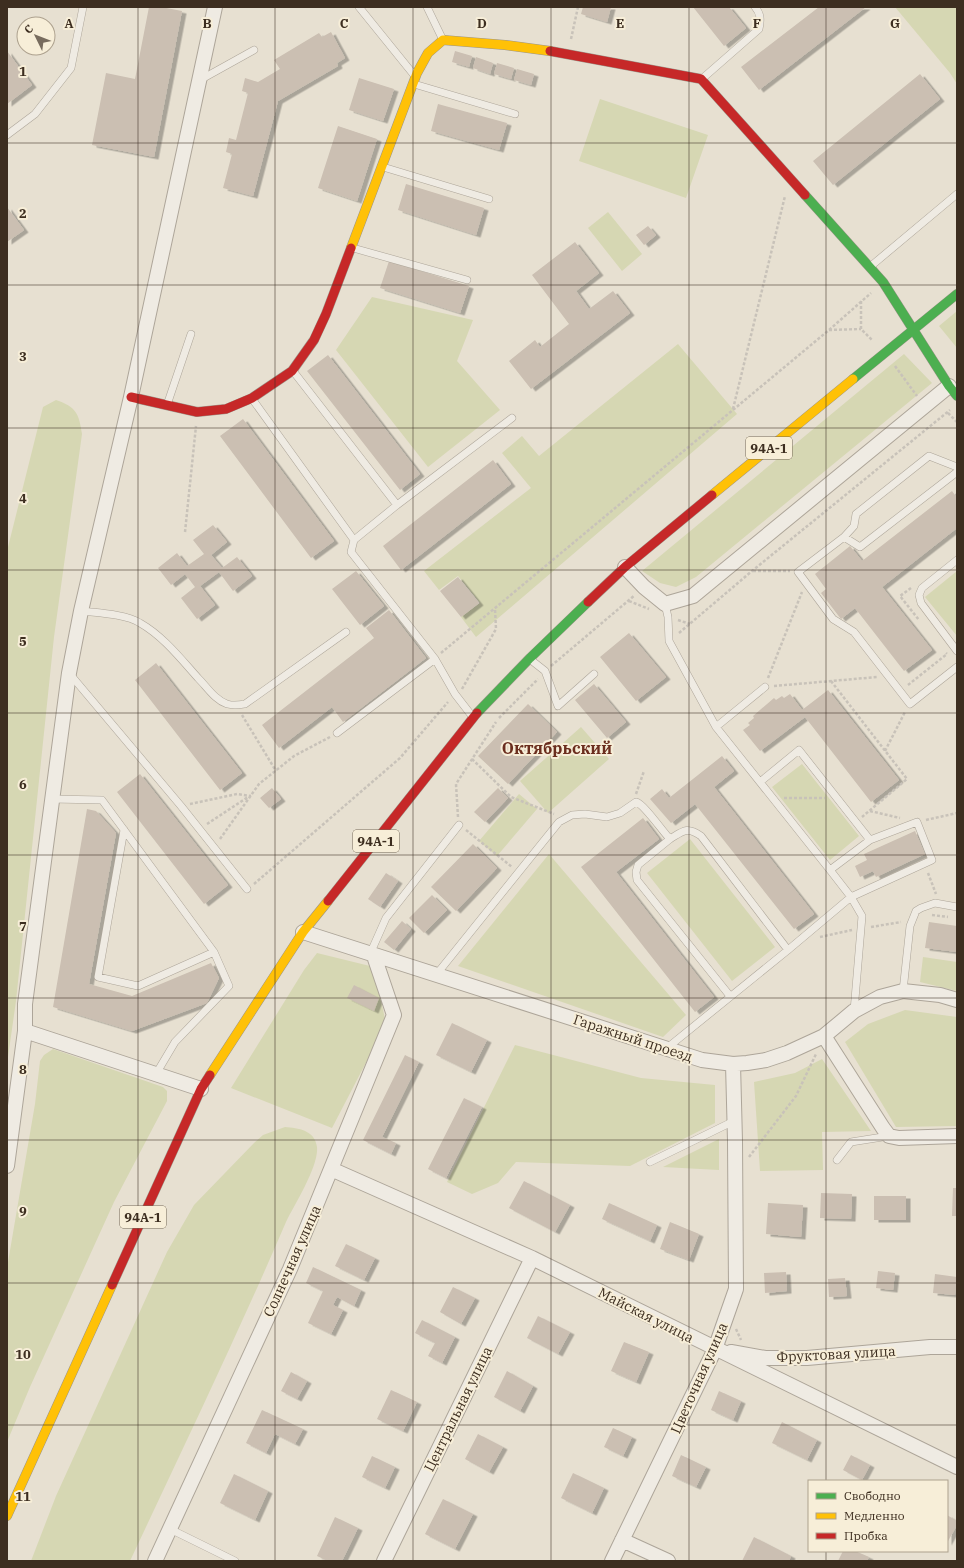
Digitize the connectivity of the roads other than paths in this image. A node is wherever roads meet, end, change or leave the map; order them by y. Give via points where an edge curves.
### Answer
1 (83, 7) edge
2 (215, 7) edge
3 (359, 7) edge
4 (427, 7) edge
5 (755, 7) edge
6 (443, 40) junction
7 (254, 50) dead end
8 (701, 79) junction
9 (200, 80) junction
10 (415, 81) junction
11 (515, 114) dead end
12 (7, 135) edge
13 (380, 167) junction
14 (957, 194) edge
15 (489, 199) dead end
16 (351, 248) junction
17 (869, 268) junction
18 (467, 280) dead end
19 (957, 294) edge
20 (913, 330) junction
21 (191, 334) dead end
22 (292, 370) junction
23 (954, 387) edge
24 (131, 397) junction
25 (252, 398) junction
26 (167, 405) junction
27 (512, 418) dead end
28 (957, 467) edge
29 (957, 472) edge
30 (397, 505) junction
31 (844, 537) junction
32 (354, 540) junction
33 (957, 560) edge
34 (625, 567) junction
35 (665, 604) junction
36 (81, 611) junction
37 (346, 632) dead end
38 (957, 651) edge
39 (530, 658) junction
40 (435, 659) junction
41 (957, 667) edge
42 (69, 673) junction
43 (594, 674) dead end
44 (764, 687) road end
45 (473, 718) junction
46 (716, 727) junction
47 (337, 733) road end
48 (760, 782) junction
49 (52, 799) junction
50 (459, 825) road end
51 (124, 830) junction
52 (670, 839) junction
53 (870, 840) junction
54 (830, 870) junction
55 (247, 889) road end
56 (851, 897) junction
57 (957, 907) edge
58 (303, 932) junction
59 (788, 950) junction
60 (214, 952) junction
61 (372, 955) junction
62 (436, 975) junction
63 (903, 991) junction
64 (730, 996) junction
65 (957, 1000) edge
66 (854, 1011) junction
67 (25, 1031) junction
68 (824, 1036) junction
69 (667, 1048) junction
70 (732, 1064) junction
71 (156, 1074) junction
72 (201, 1089) junction
73 (734, 1122) junction
74 (889, 1136) junction
75 (957, 1136) edge
76 (837, 1160) dead end
77 (650, 1162) dead end
78 (7, 1166) edge
79 (332, 1169) junction
80 (532, 1258) junction
81 (957, 1346) edge
82 (715, 1349) junction
83 (957, 1468) edge
84 (7, 1516) edge
85 (170, 1529) junction
86 (622, 1540) junction
87 (155, 1561) edge
88 (235, 1561) edge
89 (384, 1561) edge
90 (612, 1561) edge
91 (668, 1561) edge

1 - 12 lane via 71,68 35,114
2 - 9 street
3 - 10 lane
4 - 6 lane
5 - 8 lane via 761,20 759,29
6 - 8 main road via 567,53
6 - 10 main road via 428,53
7 - 9 lane
8 - 17 main road
9 - 24 street
10 - 11 lane
10 - 13 main road
13 - 15 lane
13 - 16 main road
14 - 17 lane
16 - 18 lane
16 - 22 main road via 314,340
17 - 20 main road via 883,282
19 - 20 main road, 94А-1
20 - 23 main road
20 - 34 main road, 94А-1
21 - 26 lane
22 - 25 main road
22 - 30 lane
23 - 35 street via 693,596
24 - 26 main road
24 - 36 street
25 - 26 main road via 226,409 197,412
25 - 32 lane
27 - 30 lane
28 - 31 lane via 929,456 856,514 854,526
29 - 31 lane via 860,547
30 - 32 lane
31 - 41 lane via 798,572 833,618 854,632 910,704
32 - 40 lane via 351,552
33 - 38 lane via 922,588 919,595 921,603
34 - 35 street
34 - 39 main road, 94А-1
35 - 46 lane via 669,641
36 - 37 lane via 139,622 172,649 216,697 236,706 245,704
36 - 42 street
39 - 43 lane via 545,671 558,706
39 - 45 main road, 94А-1
40 - 45 lane
40 - 47 lane
42 - 49 street
42 - 55 lane
44 - 46 lane
45 - 58 main road, 94А-1
46 - 48 lane
48 - 53 lane via 799,750
48 - 54 lane
49 - 51 lane via 102,800
49 - 67 street via 25,1004
50 - 61 lane via 386,918
51 - 60 lane
51 - 60 lane via 98,977 138,986
52 - 59 lane via 685,830 693,830 701,836
52 - 62 lane via 639,802 632,803 620,813 607,817 572,815 559,822
52 - 64 lane via 638,865 637,880
53 - 54 lane
53 - 56 lane via 917,822 932,860
54 - 56 lane
56 - 59 lane
56 - 66 lane via 862,916
57 - 63 lane via 935,903 915,913 910,926
58 - 61 street, Гаражный проезд
58 - 72 main road, 94А-1
59 - 64 lane
60 - 71 lane via 229,986 175,1042
61 - 62 street, Гаражный проезд
61 - 79 street, Солнечная улица via 394,1016
62 - 69 street, Гаражный проезд
63 - 65 street, Гаражный проезд via 940,995
63 - 66 street, Гаражный проезд via 880,997
64 - 69 lane
66 - 68 street, Гаражный проезд
67 - 71 street
67 - 78 street
68 - 70 street, Гаражный проезд via 780,1056
68 - 74 street
69 - 70 street, Гаражный проезд via 702,1060
70 - 73 street, Цветочная улица
71 - 72 street
72 - 84 main road, 94А-1
73 - 77 lane
73 - 82 street, Цветочная улица via 736,1289
74 - 75 street
74 - 76 lane via 851,1142
79 - 80 street, Майская улица
79 - 85 street, Солнечная улица via 290,1269
80 - 82 street, Майская улица
80 - 89 street, Центральная улица
81 - 82 street, Фруктовая улица via 807,1358 765,1358
82 - 83 street, Майская улица
82 - 86 street, Цветочная улица
85 - 87 street, Солнечная улица
85 - 88 lane
86 - 90 street, Цветочная улица
86 - 91 street

